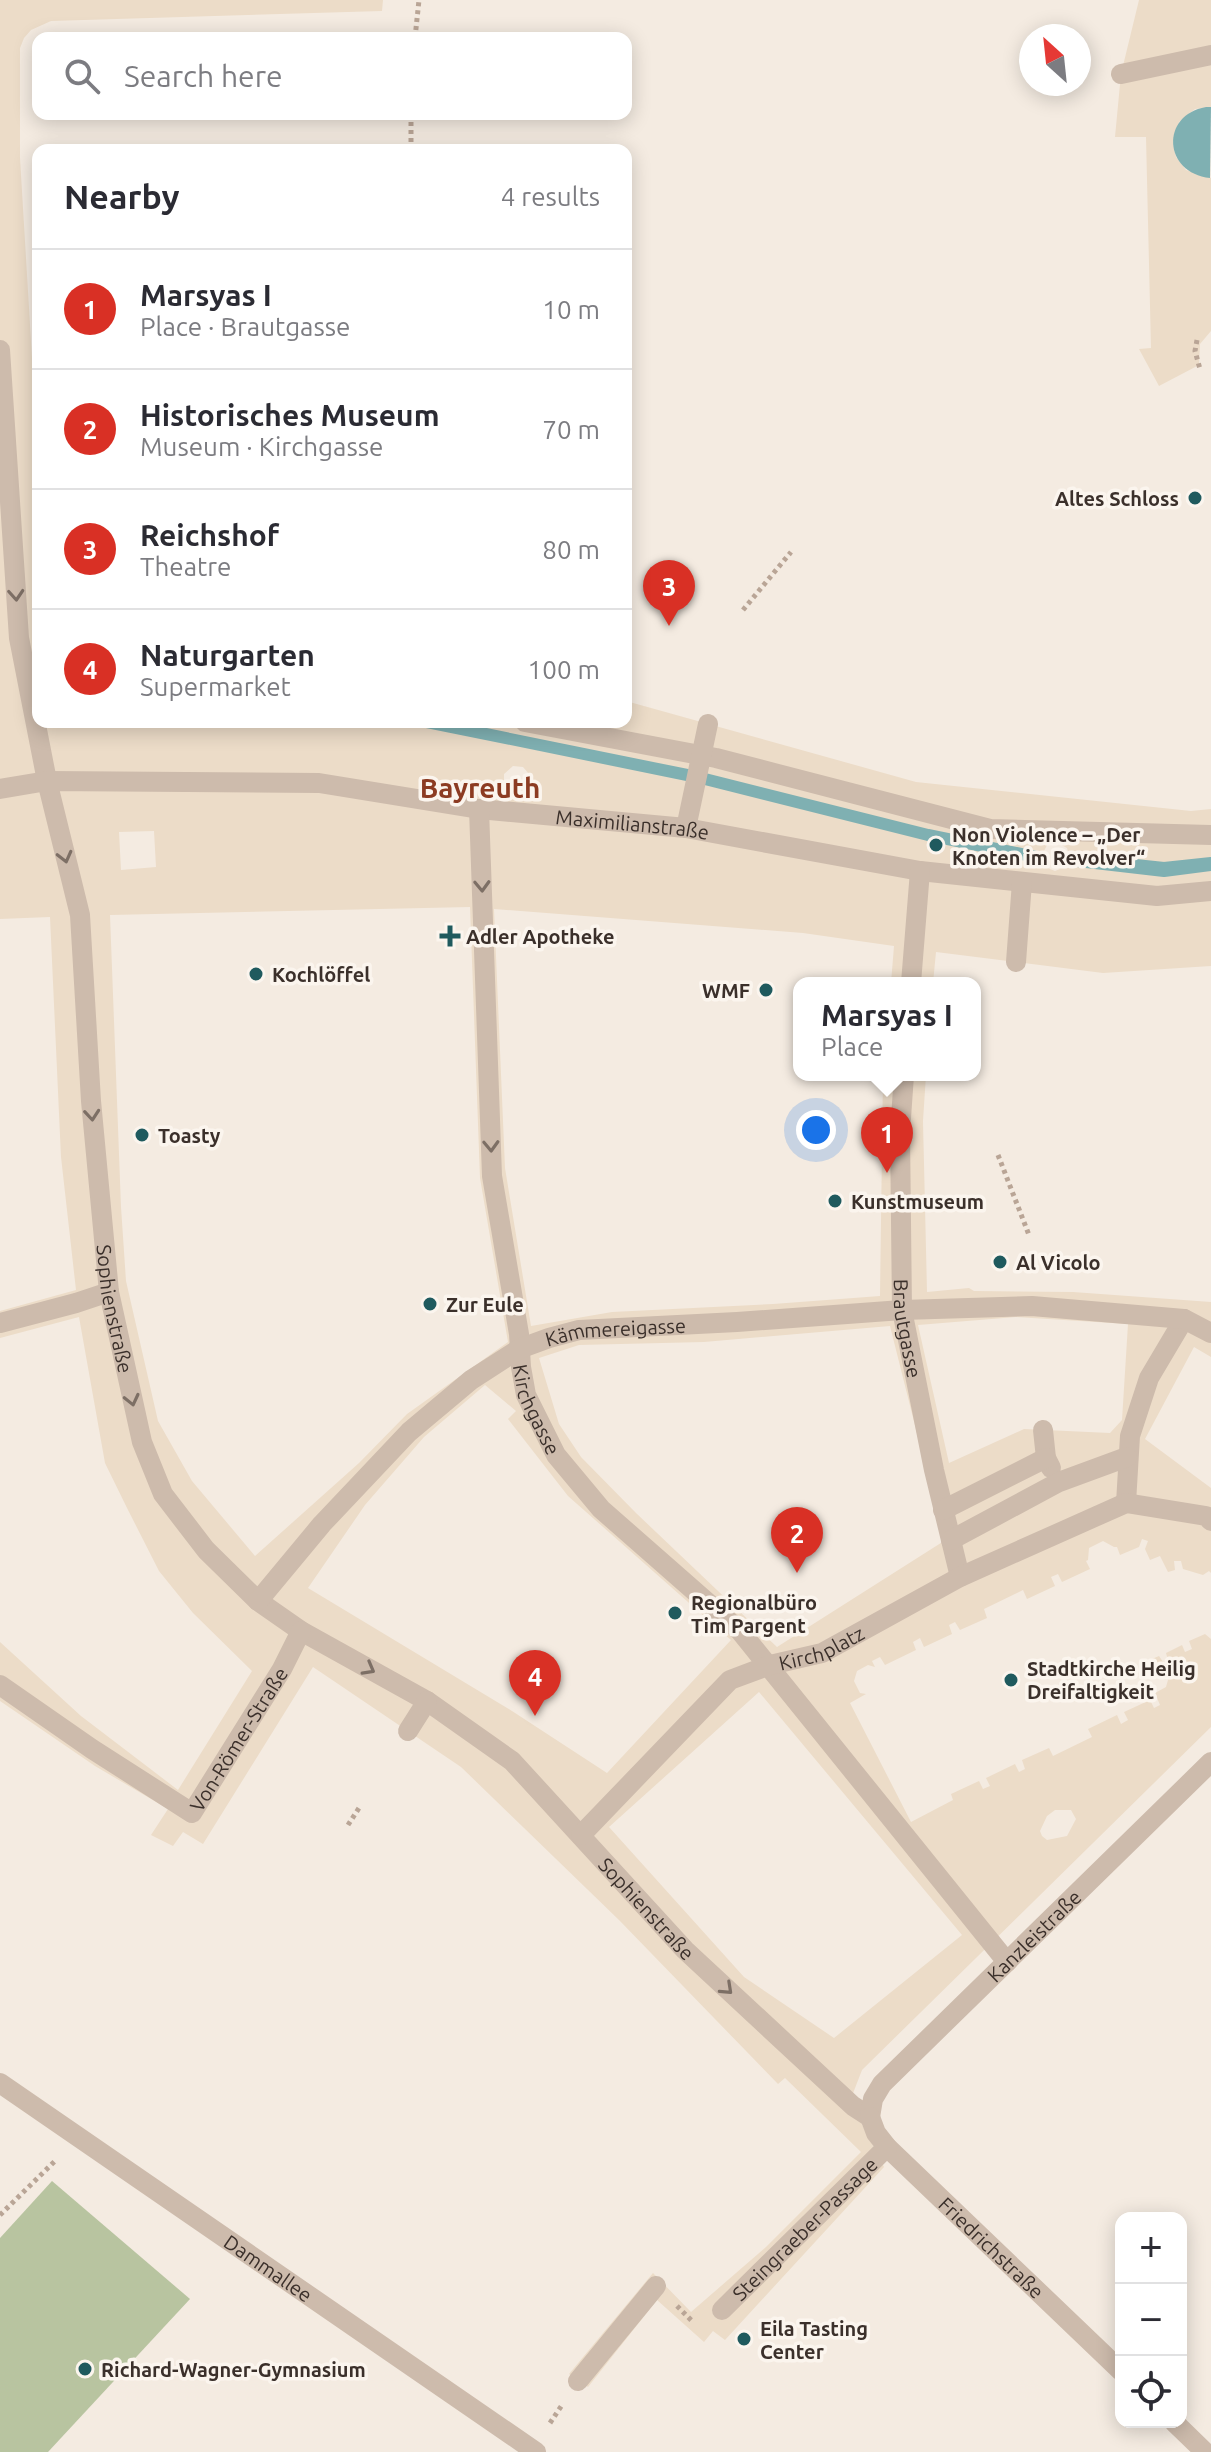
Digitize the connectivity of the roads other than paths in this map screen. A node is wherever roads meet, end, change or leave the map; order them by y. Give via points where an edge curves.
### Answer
1 (1211, 55) edge
2 (1121, 74) dead end
3 (0, 350) edge
4 (31, 664) edge
5 (708, 724) dead end
6 (40, 728) edge
7 (556, 728) edge
8 (701, 756) junction
9 (47, 781) junction
10 (0, 789) edge
11 (479, 809) junction
12 (686, 828) junction
13 (1211, 835) edge
14 (920, 871) junction
15 (1022, 882) junction
16 (1211, 891) edge
17 (1016, 962) dead end
18 (911, 977) edge
19 (904, 1081) edge
20 (109, 1292) junction
21 (902, 1310) junction
22 (1184, 1319) junction
23 (0, 1323) edge
24 (1211, 1333) edge
25 (519, 1349) junction
26 (1043, 1430) dead end
27 (1127, 1457) junction
28 (1046, 1458) junction
29 (1059, 1482) junction
30 (1126, 1503) junction
31 (943, 1510) junction
32 (1211, 1521) edge
33 (951, 1540) junction
34 (960, 1577) junction
35 (258, 1601) junction
36 (301, 1631) junction
37 (770, 1665) junction
38 (0, 1685) edge
39 (427, 1701) junction
40 (408, 1731) dead end
41 (1211, 1762) edge
42 (581, 1835) junction
43 (1007, 1962) junction
44 (0, 2083) edge
45 (870, 2117) junction
46 (887, 2147) junction
47 (656, 2286) dead end
48 (722, 2310) dead end
49 (1115, 2365) edge
50 (578, 2381) road end
51 (1180, 2428) edge
52 (534, 2451) edge
53 (1205, 2452) edge

1 - 2 street
3 -> 4 street, Sophienstraße via 19,638
5 - 8 street
6 - 9 street, Sophienstraße
7 - 8 street
8 - 12 street
8 - 13 street via 990,829
9 - 10 street, Maximilianstraße
9 - 11 street, Maximilianstraße via 319,783
9 -> 20 street, Sophienstraße via 80,915
11 - 12 street, Maximilianstraße
11 -> 25 street, Kirchgasse via 492,1176
12 - 14 street, Maximilianstraße
14 - 15 street, Maximilianstraße
14 - 18 street
15 - 16 street, Maximilianstraße via 1157,896
15 - 17 street
19 - 21 street, Brautgasse
20 - 23 street
20 -> 35 street, Sophienstraße via 142,1442 163,1494 206,1550
21 - 22 street, Kämmereigasse via 1031,1298
21 - 25 street, Kämmereigasse via 579,1330
21 - 31 street, Brautgasse
22 - 24 street, Kämmereigasse
22 - 27 street via 1149,1378
25 - 35 street, Kämmereigasse via 471,1380 409,1432
25 - 37 street, Kirchgasse via 526,1395 556,1455 601,1509 740,1631
26 - 28 street
27 - 29 street
27 - 30 street
28 - 29 street
28 - 31 street
29 - 33 street
30 - 32 street
30 - 34 street, Kirchplatz
31 - 33 street, Brautgasse
33 - 34 street, Brautgasse
34 - 37 street, Kirchplatz via 822,1653
35 - 36 street, Sophienstraße
36 - 38 street, Von-Römer-Straße via 192,1813
36 -> 39 street, Sophienstraße
37 - 42 street via 730,1680
37 - 43 street, Kirchplatz
39 - 40 street
39 - 42 street, Sophienstraße via 512,1761
41 - 43 street, Kanzleistraße
42 -> 45 street, Sophienstraße via 685,1950
43 - 45 street, Kanzleistraße via 882,2084
44 - 52 street, Dammallee
45 - 46 street, Friedrichstraße
46 - 48 street, Steingraeber-Passage
46 - 49 street, Friedrichstraße
47 - 50 street
51 - 53 street

